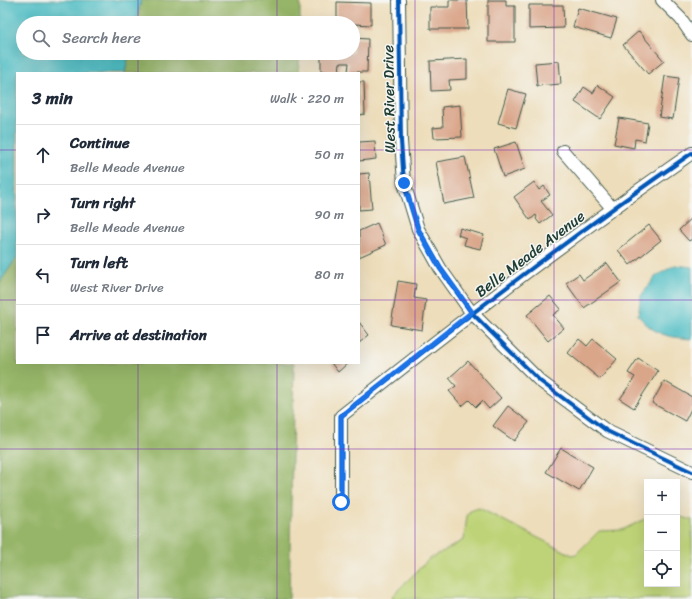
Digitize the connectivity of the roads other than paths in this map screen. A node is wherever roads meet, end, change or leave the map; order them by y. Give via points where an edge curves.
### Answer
1 (399, 0) edge
2 (662, 0) edge
3 (692, 35) edge
4 (563, 151) dead end
5 (692, 153) edge
6 (612, 208) junction
7 (472, 312) junction
8 (692, 472) edge
9 (341, 502) dead end

1 - 7 street, West River Drive via 404,183 418,229 440,268
2 - 3 street via 681,19
4 - 6 street
5 - 6 street, Belle Meade Avenue
6 - 7 street, Belle Meade Avenue
7 - 8 street, West River Drive via 540,381 606,431
7 - 9 street, Belle Meade Avenue via 341,416

